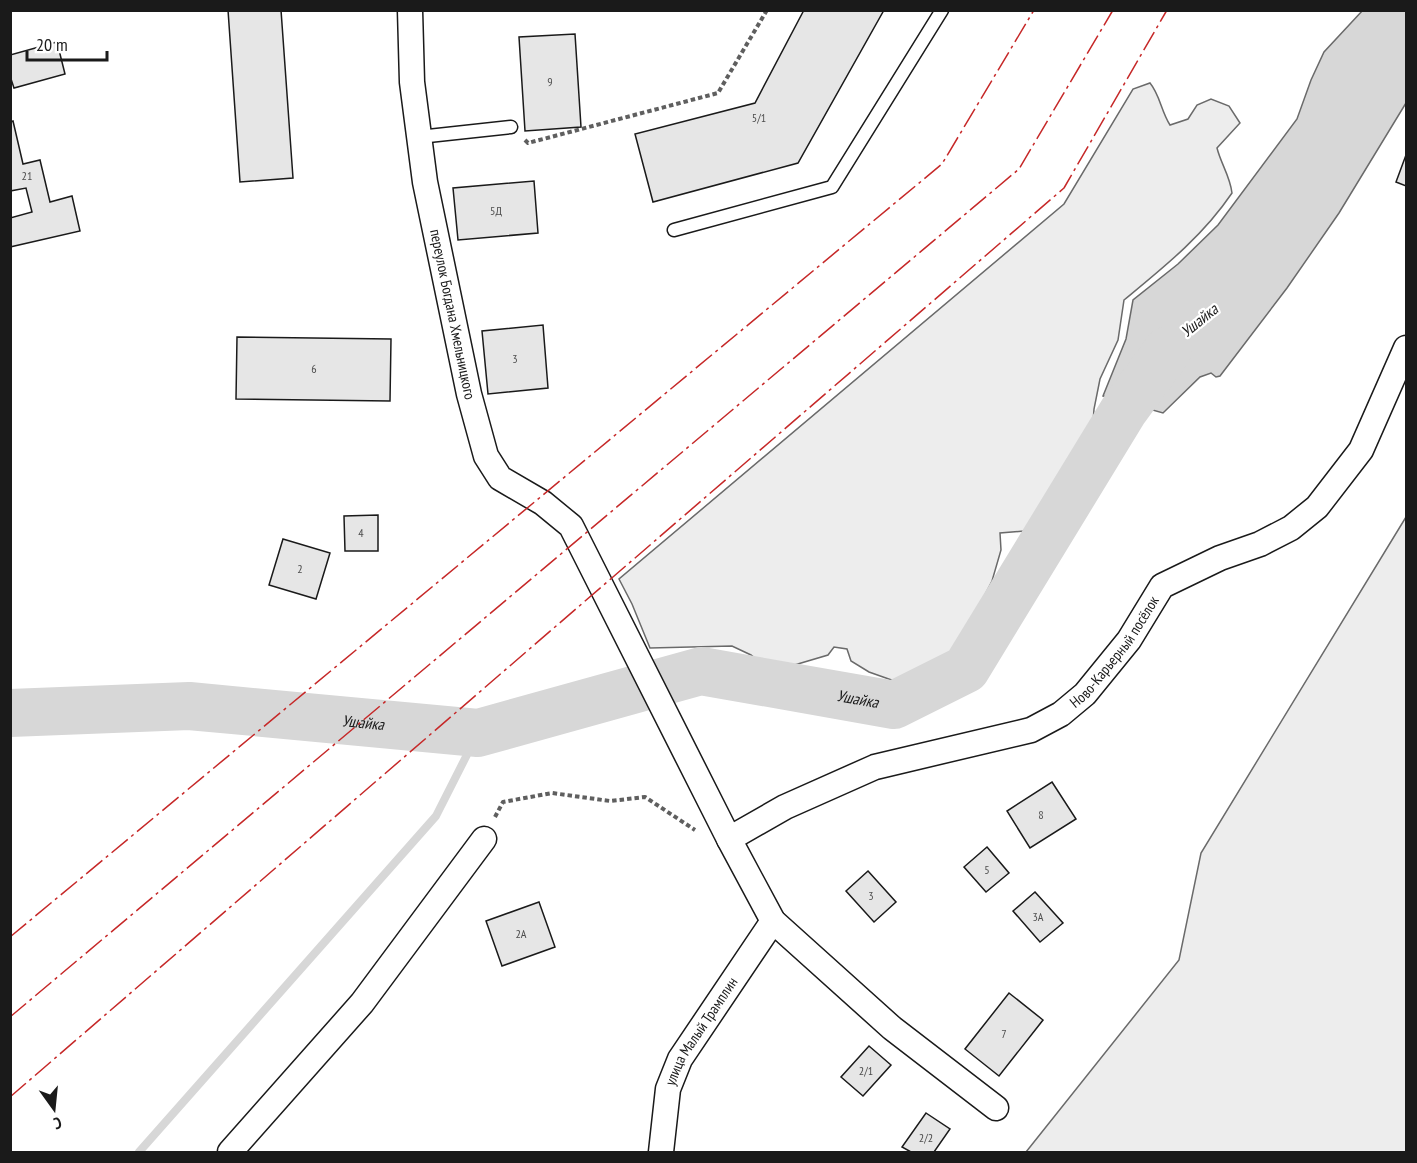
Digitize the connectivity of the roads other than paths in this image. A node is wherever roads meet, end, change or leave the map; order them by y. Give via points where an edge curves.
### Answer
1 (410, 10) edge
2 (942, 10) edge
3 (511, 127) road end
4 (419, 137) junction
5 (674, 230) dead end
6 (1407, 348) edge
7 (484, 839) road end
8 (729, 839) junction
9 (773, 921) junction
10 (996, 1108) dead end
11 (230, 1152) edge
12 (661, 1152) edge

1 - 4 street, переулок Богдана Хмельницкого via 411,82
2 - 5 lane via 832,187
3 - 4 lane
4 - 8 street, переулок Богдана Хмельницкого via 465,374 486,456 501,478 543,503 571,526
6 - 8 street, Ново-Карьерный посёлок via 1361,450 1317,507 1291,528 1260,544 1162,586 1129,640 1085,694 1061,714 1031,730 875,767 785,807
7 - 11 street via 362,1004
8 - 9 street, переулок Богдана Хмельницкого
9 - 10 street via 892,1028
9 - 12 street, улица Малый Трамплин via 680,1059 668,1089

